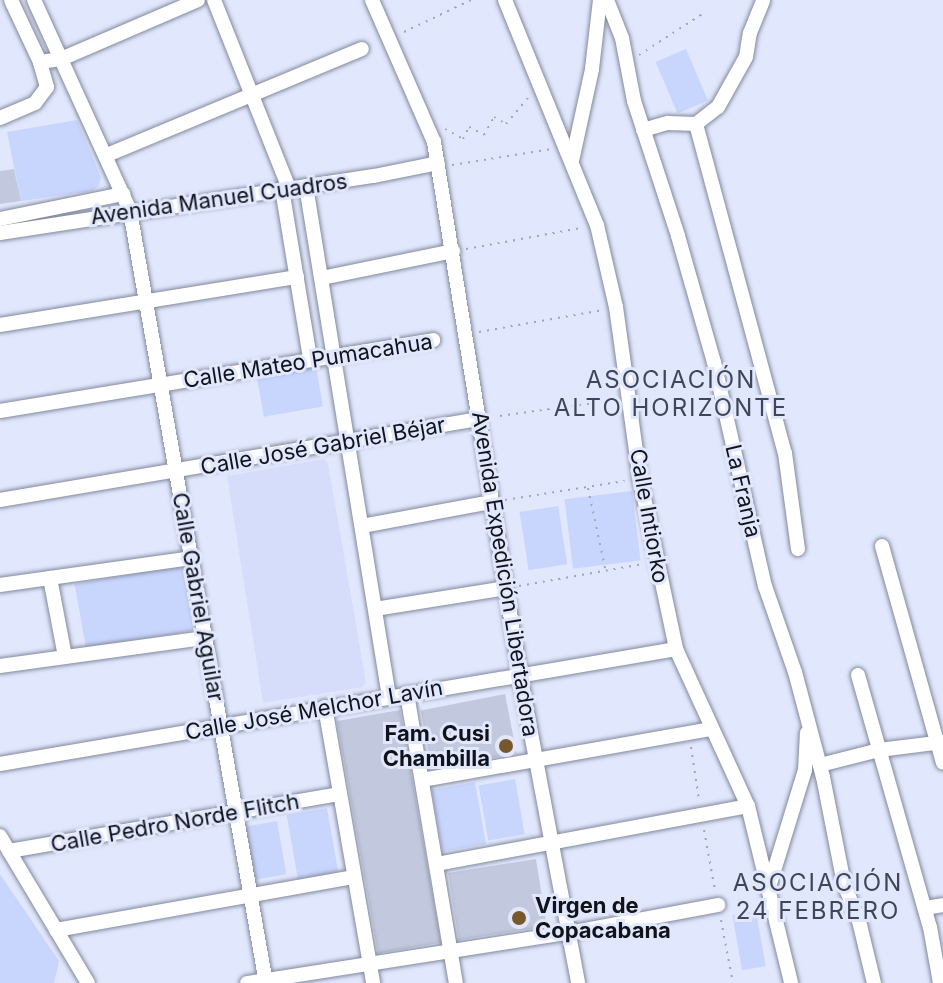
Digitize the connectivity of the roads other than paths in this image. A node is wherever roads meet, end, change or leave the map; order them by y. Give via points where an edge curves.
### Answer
1 (11, 0) edge
2 (34, 0) edge
3 (198, 0) edge
4 (214, 0) edge
5 (372, 0) edge
6 (505, 0) edge
7 (600, 0) edge
8 (607, 0) edge
9 (763, 0) edge
10 (362, 49) dead end
11 (61, 59) junction
12 (40, 62) junction
13 (251, 92) junction
14 (0, 118) edge
15 (696, 124) junction
16 (643, 130) junction
17 (107, 155) junction
18 (572, 161) junction
19 (438, 165) junction
20 (306, 186) junction
21 (286, 189) junction
22 (123, 194) junction
23 (130, 211) junction
24 (0, 219) edge
25 (0, 233) edge
26 (453, 251) junction
27 (297, 277) junction
28 (322, 278) junction
29 (146, 302) junction
30 (0, 325) edge
31 (433, 340) dead end
32 (336, 356) junction
33 (310, 358) junction
34 (161, 386) junction
35 (0, 411) edge
36 (479, 419) junction
37 (350, 443) junction
38 (176, 472) junction
39 (0, 500) edge
40 (492, 502) junction
41 (362, 526) junction
42 (882, 546) dead end
43 (798, 549) dead end
44 (191, 558) junction
45 (50, 578) junction
46 (0, 585) edge
47 (506, 588) junction
48 (375, 609) junction
49 (205, 638) junction
50 (676, 649) junction
51 (65, 657) junction
52 (0, 666) edge
53 (520, 675) junction
54 (858, 675) dead end
55 (407, 694) junction
56 (389, 697) junction
57 (325, 707) junction
58 (221, 725) junction
59 (807, 725) junction
60 (712, 729) junction
61 (940, 742) edge
62 (879, 750) junction
63 (536, 760) junction
64 (943, 763) edge
65 (0, 764) edge
66 (820, 765) junction
67 (422, 780) junction
68 (340, 794) junction
69 (748, 806) junction
70 (236, 812) junction
71 (0, 836) edge
72 (551, 844) junction
73 (9, 851) junction
74 (436, 864) junction
75 (354, 877) junction
76 (769, 887) junction
77 (250, 895) junction
78 (718, 905) road end
79 (943, 905) edge
80 (925, 908) junction
81 (56, 930) junction
82 (568, 933) junction
83 (451, 951) junction
84 (370, 964) junction
85 (266, 982) edge
86 (88, 983) edge
87 (247, 983) edge
88 (373, 983) edge
89 (456, 983) edge
90 (578, 983) edge
91 (784, 983) edge
92 (790, 983) edge
93 (874, 983) edge
94 (940, 983) edge

1 - 12 street
2 - 11 street, Calle Gabriel Aguilar
3 - 11 street
4 - 13 street
5 - 19 street, Avenida Expedición Libertadora via 429,127
6 - 18 street, Calle Intiorko
7 - 18 street via 595,56
8 - 16 street, La Franja
9 - 15 street via 727,97
10 - 13 street
11 - 12 street
11 - 17 street, Calle Gabriel Aguilar
12 - 14 street via 47,87 43,94
13 - 17 street
13 - 21 street
15 - 16 street via 668,123
15 - 43 street via 785,453
16 - 59 street, La Franja via 702,320 765,586
17 - 22 street, Calle Gabriel Aguilar
18 - 50 street, Calle Intiorko via 597,225 616,307 640,479
19 - 20 street, Avenida Manuel Cuadros
19 - 26 street, Avenida Expedición Libertadora
20 - 21 street, Avenida Manuel Cuadros
20 - 28 street
21 - 23 street, Avenida Manuel Cuadros
21 - 27 street
22 - 23 street, Calle Gabriel Aguilar
22 - 24 street, Avenida Manuel Cuadros
23 - 25 street, Avenida Manuel Cuadros
23 - 29 street, Calle Gabriel Aguilar
26 - 28 street
26 - 36 street, Avenida Expedición Libertadora
27 - 29 street
27 - 33 street
28 - 32 street
29 - 30 street
29 - 34 street, Calle Gabriel Aguilar
31 - 32 street, Calle Mateo Pumacahua
32 - 33 street, Calle Mateo Pumacahua
32 - 37 street
33 - 34 street, Calle Mateo Pumacahua
34 - 35 street, Calle Mateo Pumacahua
34 - 38 street, Calle Gabriel Aguilar
36 - 37 street, Calle José Gabriel Béjar
36 - 40 street, Avenida Expedición Libertadora
37 - 38 street, Calle José Gabriel Béjar
37 - 41 street
38 - 39 street, Calle José Gabriel Béjar
38 - 44 street, Calle Gabriel Aguilar
40 - 41 street
40 - 47 street, Avenida Expedición Libertadora
41 - 48 street
42 - 61 street
44 - 45 street
44 - 49 street, Calle Gabriel Aguilar
45 - 46 street
45 - 51 street
47 - 48 street
47 - 53 street, Avenida Expedición Libertadora
48 - 56 street
49 - 51 street
49 - 58 street, Calle Gabriel Aguilar
50 - 53 street, Calle José Melchor Lavín
50 - 60 street, Calle Intiorko
51 - 52 street
53 - 55 street, Calle José Melchor Lavín
53 - 63 street, Avenida Expedición Libertadora
54 - 62 street
55 - 56 street, Calle José Melchor Lavín
55 - 67 street
56 - 57 street, Calle José Melchor Lavín
57 - 58 street, Calle José Melchor Lavín
57 - 68 street
58 - 65 street, Calle José Melchor Lavín
58 - 70 street, Calle Gabriel Aguilar
59 - 66 street, La Franja
59 - 76 street via 805,770
60 - 63 street
60 - 69 street, Calle Intiorko
61 - 62 street
61 - 64 street
62 - 66 street
62 - 80 street
63 - 67 street
63 - 72 street, Avenida Expedición Libertadora
66 - 93 street, La Franja via 844,884
67 - 74 street
68 - 70 street, Calle Pedro Norde Flitch
68 - 75 street
69 - 72 street
69 - 76 street, Calle Intiorko
70 - 73 street, Calle Pedro Norde Flitch
70 - 77 street, Calle Gabriel Aguilar
71 - 73 street
72 - 74 street
72 - 82 street, Avenida Expedición Libertadora
73 - 81 street
74 - 83 street
75 - 77 street
75 - 84 street
76 - 92 street, Calle Intiorko
77 - 81 street
77 - 85 street, Calle Gabriel Aguilar
78 - 82 street
79 - 80 street
80 - 94 street
81 - 86 street
82 - 83 street
82 - 90 street, Avenida Expedición Libertadora
83 - 84 street
83 - 89 street
84 - 85 street
84 - 88 street
85 - 87 street
91 - 92 street

